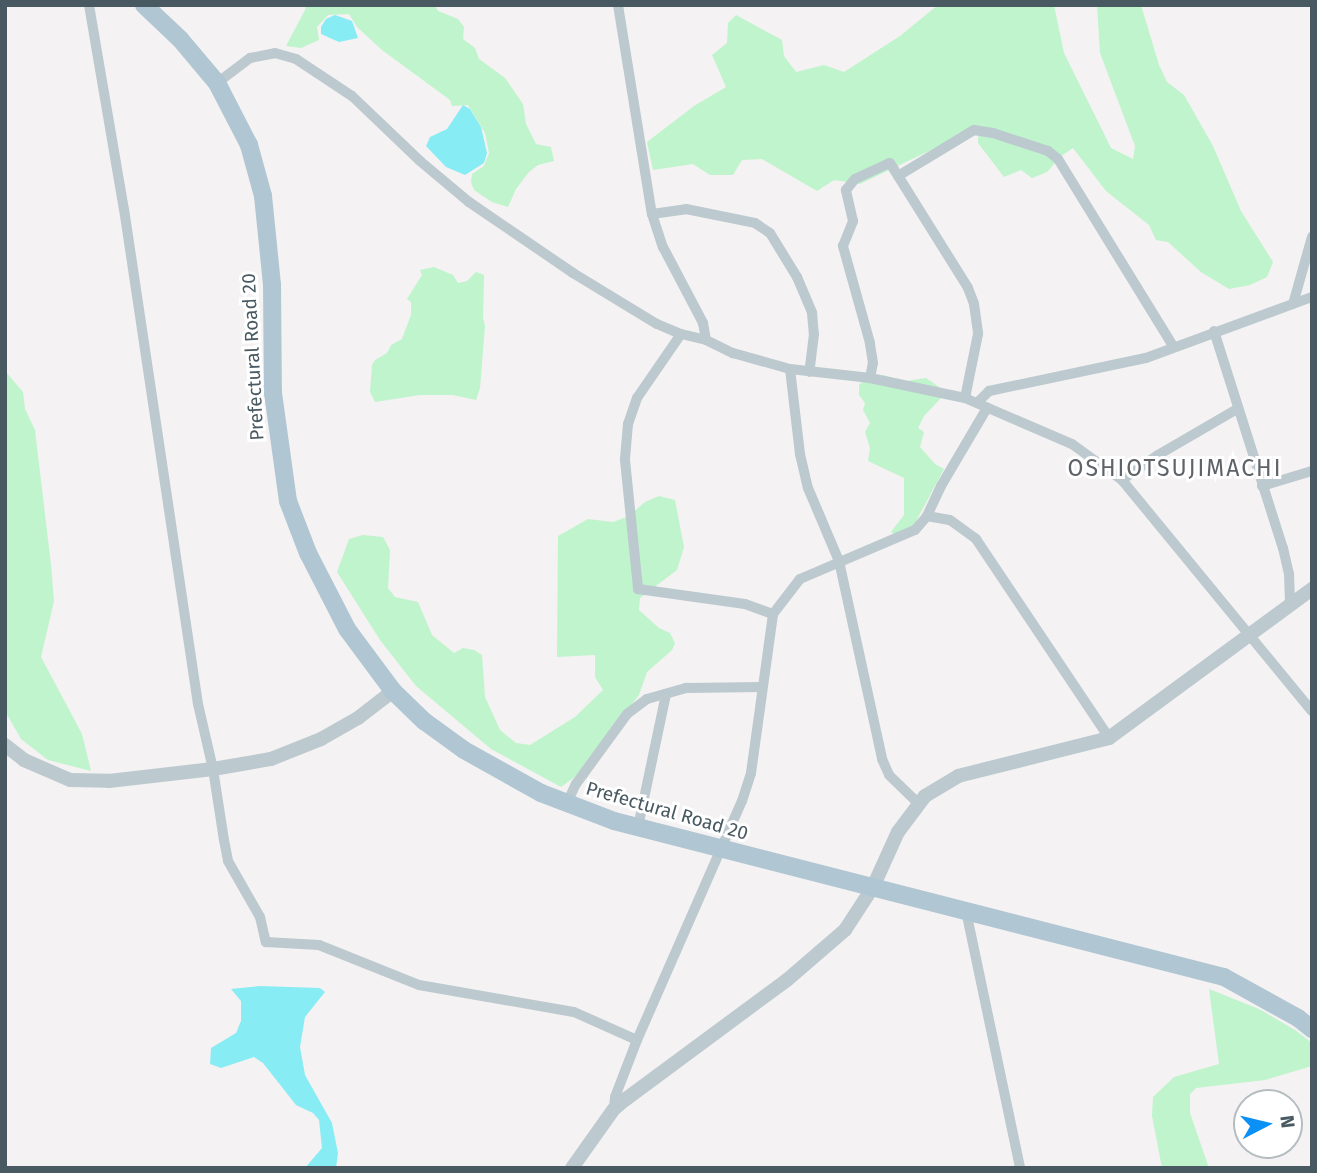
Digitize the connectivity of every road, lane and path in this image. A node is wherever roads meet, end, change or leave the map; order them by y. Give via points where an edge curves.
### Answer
1 (89, 5) edge
2 (144, 5) edge
3 (618, 5) edge
4 (217, 83) junction
5 (898, 176) junction
6 (652, 214) junction
7 (1312, 237) edge
8 (1312, 297) edge
9 (1293, 304) junction
10 (1214, 331) junction
11 (681, 334) junction
12 (706, 340) junction
13 (1173, 346) junction
14 (790, 369) junction
15 (809, 372) junction
16 (870, 378) junction
17 (965, 398) junction
18 (982, 405) junction
19 (1237, 409) junction
20 (1312, 471) edge
21 (1122, 480) junction
22 (1262, 486) junction
23 (927, 516) junction
24 (839, 561) junction
25 (1312, 589) edge
26 (1290, 604) junction
27 (773, 614) junction
28 (1249, 637) junction
29 (762, 687) junction
30 (393, 691) junction
31 (666, 694) junction
32 (1312, 711) edge
33 (1109, 738) junction
34 (5, 745) edge
35 (213, 769) junction
36 (567, 803) junction
37 (918, 803) junction
38 (638, 828) junction
39 (723, 850) junction
40 (873, 887) junction
41 (966, 911) junction
42 (1312, 1029) edge
43 (637, 1040) junction
44 (614, 1110) junction
45 (572, 1168) edge
46 (1020, 1168) edge

1 - 35 street via 198,704
2 - 4 main road, Prefectural Road 20
3 - 6 street
4 - 11 street via 250,58 275,53 296,58 352,96 469,202 633,312
4 - 30 main road, Prefectural Road 20 via 249,145 263,196 272,285 273,393 288,501 347,629
5 - 13 street via 974,131 1048,151 1058,159
5 - 16 street via 890,163 855,179 846,190 853,221 843,246 870,343
5 - 17 street via 974,304 978,334
6 - 12 street via 663,247 703,323
6 - 15 street via 686,209 755,223 770,233 812,313
7 - 9 street
8 - 9 street
9 - 10 street
10 - 13 street
10 - 19 street
11 - 12 street
11 - 27 street via 637,398 628,424 625,460 638,589 745,604
12 - 14 street
13 - 18 street via 1146,358 989,391
14 - 15 street
14 - 24 street via 808,488
15 - 16 street
16 - 17 street
17 - 18 street
18 - 21 street via 1072,444
18 - 23 street
19 - 21 street
19 - 22 street
20 - 22 street
21 - 28 street
22 - 26 street via 1289,574
23 - 24 street via 902,538
23 - 33 street via 950,520 976,540
24 - 27 street via 800,579
24 - 37 street via 882,759 889,775
25 - 26 street
26 - 28 street
27 - 29 street
28 - 32 street
28 - 33 street
29 - 31 street via 699,687
29 - 39 street via 751,773
30 - 35 street via 321,738 271,759
30 - 36 main road, Prefectural Road 20 via 464,750
31 - 36 street via 647,699 627,714
31 - 38 street
33 - 37 street via 958,776
34 - 35 street via 42,770 70,780 109,781
35 - 43 street via 228,861 260,917 266,942 319,945 419,985 573,1012
36 - 38 main road, Prefectural Road 20
37 - 40 street via 892,843
38 - 39 main road, Prefectural Road 20
39 - 40 main road, Prefectural Road 20
39 - 43 street
40 - 41 main road, Prefectural Road 20
40 - 44 street via 845,930 825,949
41 - 42 main road, Prefectural Road 20 via 1224,977
41 - 46 street
43 - 44 street
44 - 45 street

